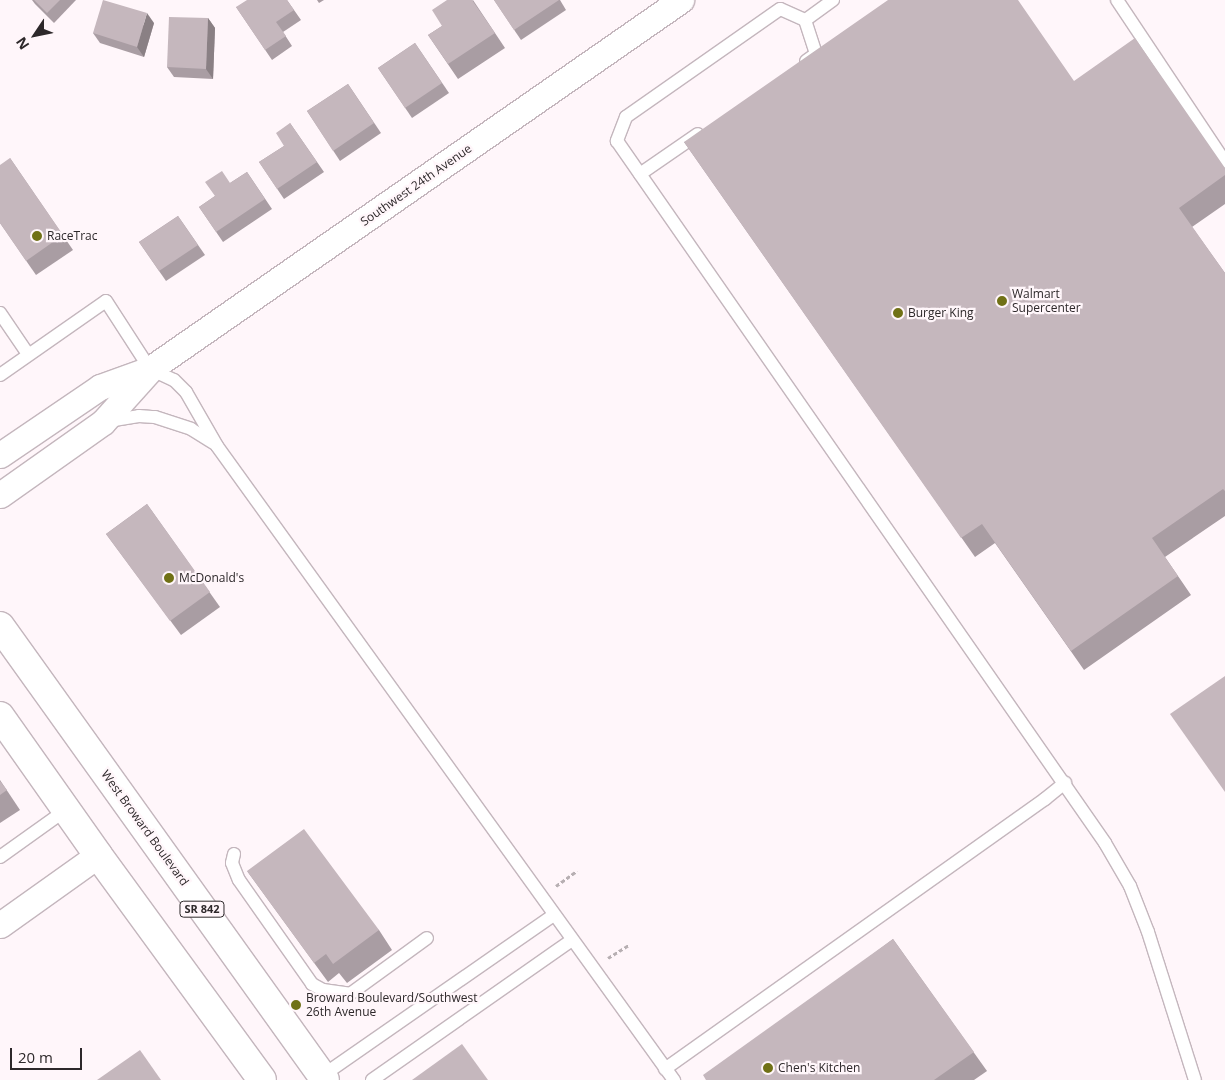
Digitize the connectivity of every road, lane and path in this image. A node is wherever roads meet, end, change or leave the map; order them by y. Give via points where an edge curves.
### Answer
1 (681, 0) edge
2 (833, 0) edge
3 (1117, 0) edge
4 (805, 20) junction
5 (791, 70) edge
6 (710, 126) edge
7 (1225, 162) edge
8 (640, 174) junction
9 (0, 312) edge
10 (28, 354) junction
11 (150, 369) junction
12 (0, 374) edge
13 (103, 422) junction
14 (217, 446) junction
15 (0, 455) edge
16 (0, 495) edge
17 (0, 626) edge
18 (0, 716) edge
19 (1065, 783) junction
20 (66, 810) junction
21 (234, 854) dead end
22 (98, 855) junction
23 (0, 857) edge
24 (577, 871) dead end
25 (551, 889) dead end
26 (554, 915) junction
27 (0, 925) edge
28 (427, 938) dead end
29 (572, 940) junction
30 (629, 945) dead end
31 (604, 961) dead end
32 (665, 1069) junction
33 (258, 1074) edge
34 (324, 1078) edge
35 (277, 1080) edge
36 (372, 1080) edge
37 (674, 1080) edge
38 (1195, 1080) edge

1 - 11 street, Southwest 24th Avenue
2 - 4 lane
3 - 7 lane
4 - 5 lane via 816,54
4 - 8 lane via 780,9 626,117 617,141
6 - 8 lane
8 - 19 lane
9 - 10 lane
10 - 11 lane via 106,301
10 - 12 lane
11 - 13 street, Southwest 24th Avenue
11 - 14 lane via 174,380 186,392
11 - 15 street, Southwest 24th Avenue via 100,387
13 - 14 lane via 139,416 155,417 192,429
13 - 16 street, Southwest 24th Avenue
14 - 26 lane
17 - 34 main road, West Broward Boulevard / SR 842
18 - 20 main road
19 - 32 lane
19 - 38 lane via 1130,886 1170,996
20 - 22 main road
20 - 23 lane
21 - 28 lane via 232,863 239,880 312,984 323,990 350,994
22 - 27 street
22 - 33 main road
24 - 25 path
26 - 29 lane
26 - 34 lane
29 - 32 lane
29 - 36 lane
30 - 31 path
32 - 37 lane
33 - 35 main road

